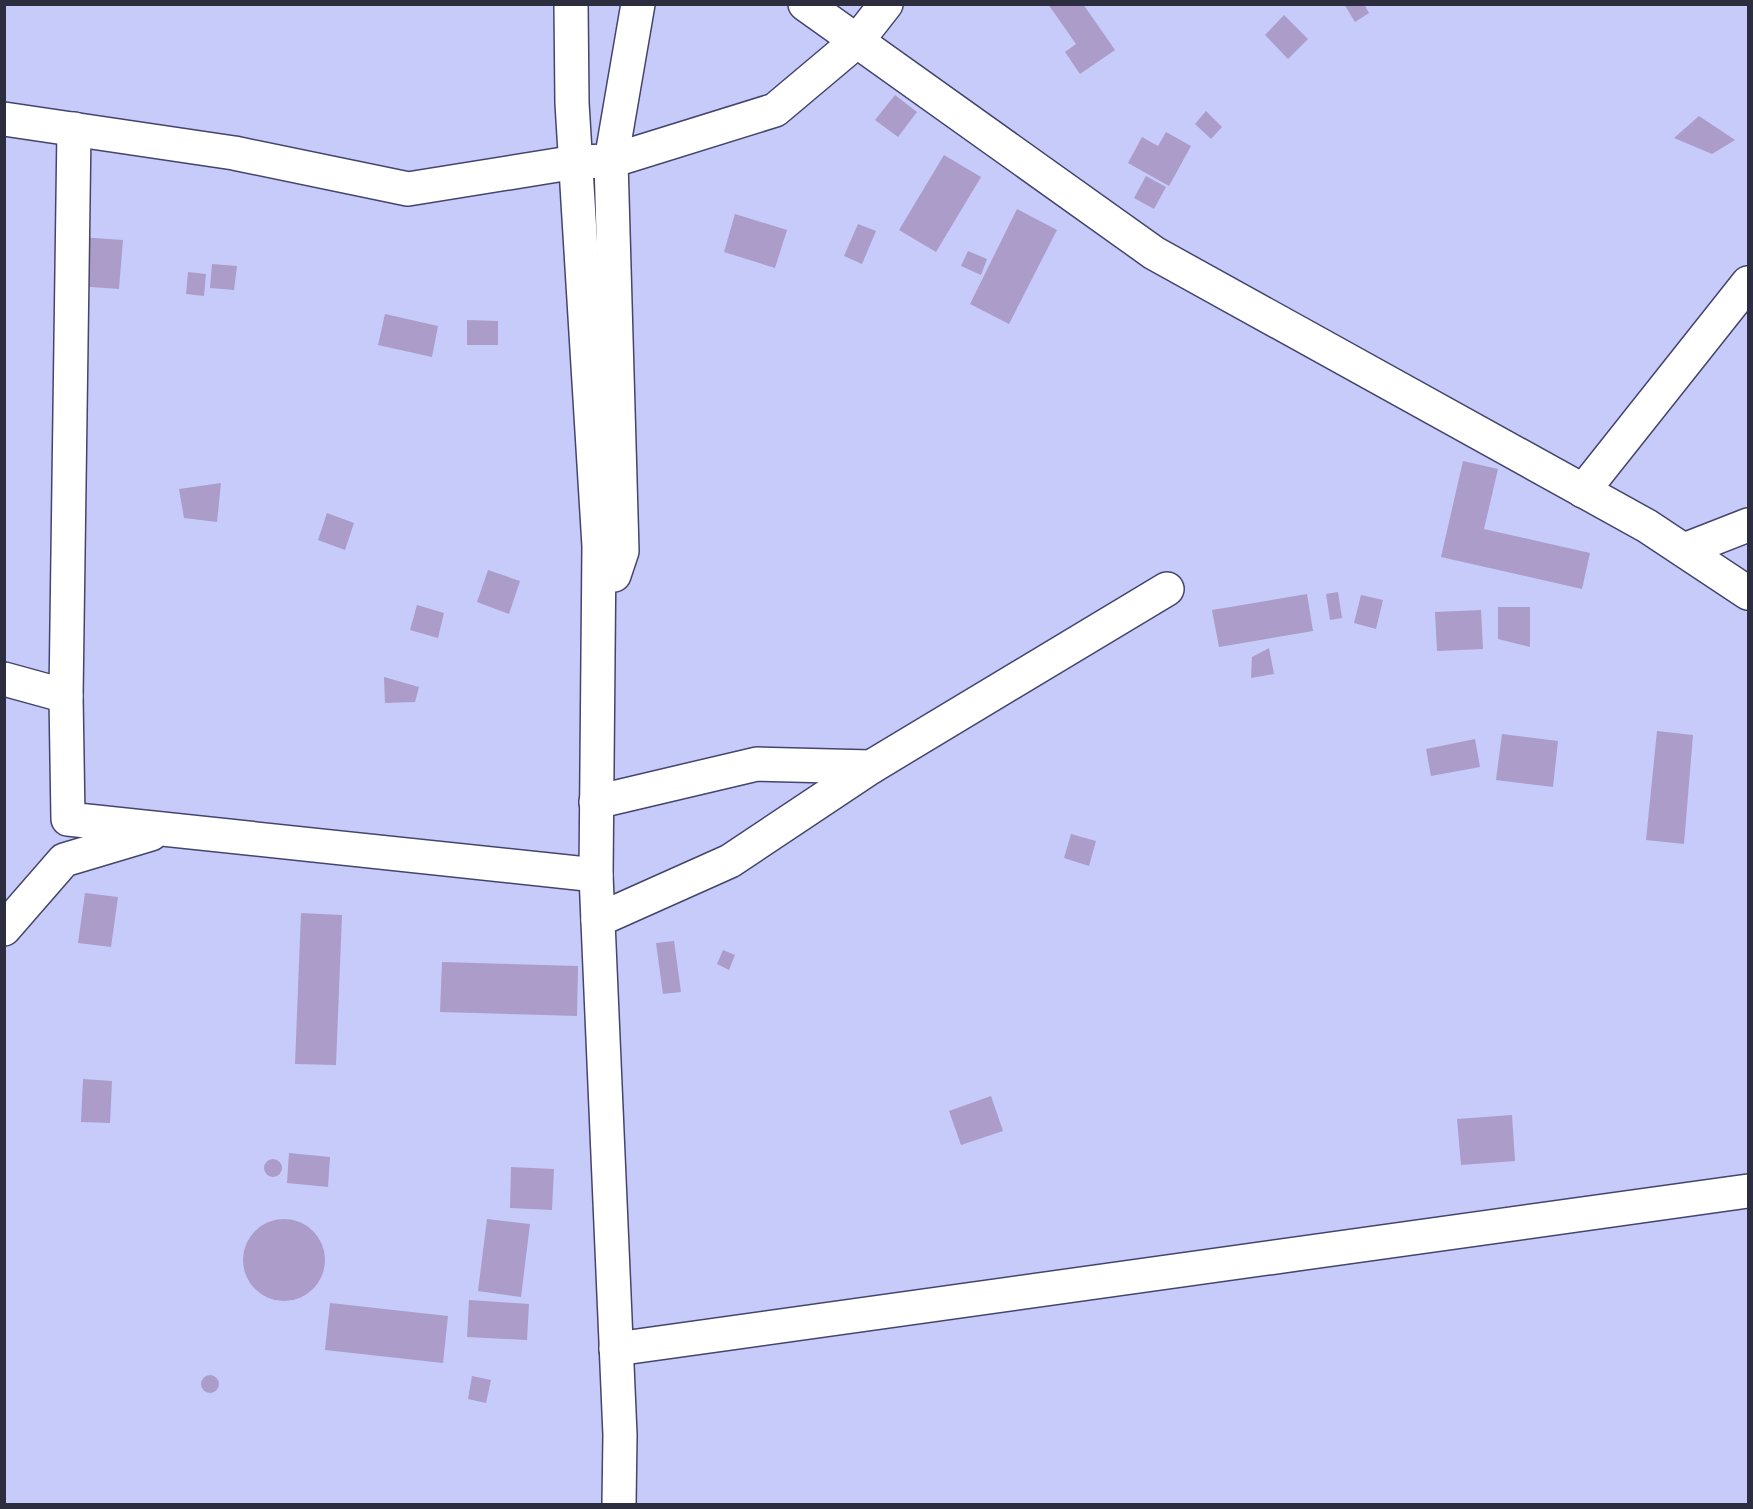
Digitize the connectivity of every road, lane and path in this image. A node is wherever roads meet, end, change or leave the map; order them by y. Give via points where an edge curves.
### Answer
1 (571, 4) edge
2 (638, 4) edge
3 (805, 4) edge
4 (886, 4) edge
5 (857, 41) junction
6 (4, 119) edge
7 (74, 129) junction
8 (611, 161) junction
9 (576, 162) junction
10 (1749, 284) edge
11 (1583, 490) junction
12 (1749, 525) edge
13 (1684, 550) junction
14 (1167, 589) dead end
15 (1749, 593) edge
16 (598, 630) junction
17 (4, 679) edge
18 (66, 696) junction
19 (871, 767) junction
20 (596, 802) junction
21 (164, 830) junction
22 (596, 875) junction
23 (598, 920) junction
24 (4, 929) edge
25 (1749, 1191) edge
26 (616, 1349) junction
27 (619, 1504) edge

1 - 9 street
2 - 8 street
3 - 5 street
4 - 5 street
5 - 8 street via 775,110
5 - 11 street via 1154,253
6 - 7 street
7 - 9 street via 234,153 408,189
7 - 18 street
8 - 9 street
8 - 16 street via 621,551
9 - 16 street via 598,546
10 - 11 street
11 - 13 street
12 - 13 street
13 - 15 street
14 - 19 street
16 - 20 street
17 - 18 street
18 - 21 street via 68,819
19 - 20 street via 757,764
19 - 23 street via 730,861
20 - 22 street
21 - 22 street
21 - 24 street via 64,860
22 - 23 street
23 - 26 street
25 - 26 street
26 - 27 street

